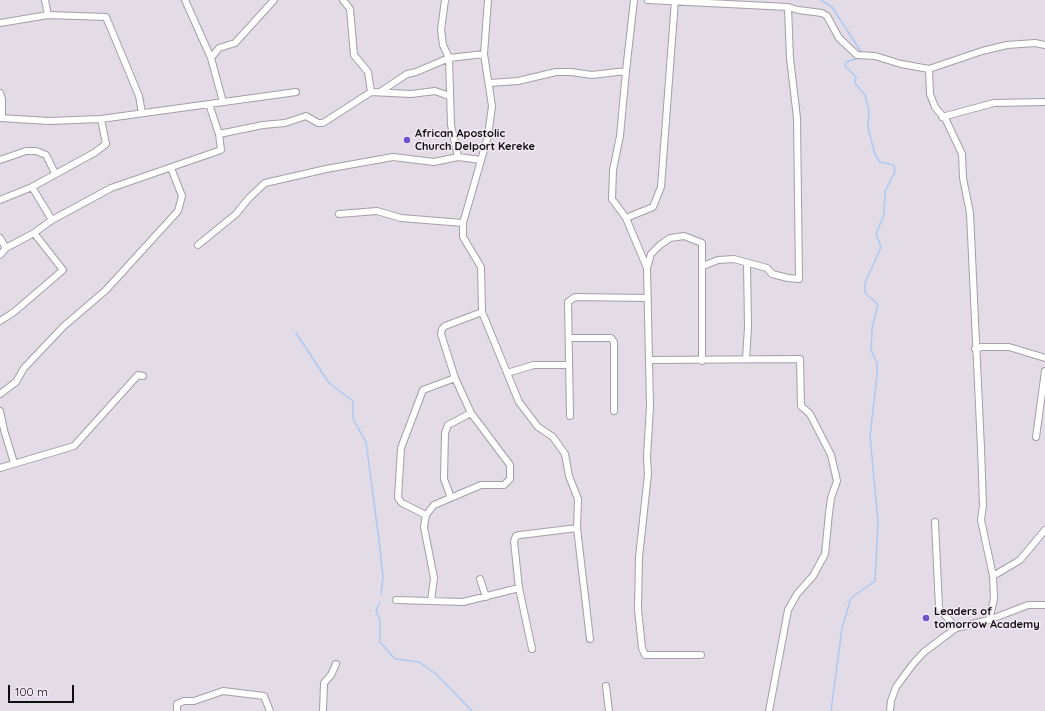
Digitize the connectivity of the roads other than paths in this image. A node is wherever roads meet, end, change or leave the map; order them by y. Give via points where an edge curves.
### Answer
1 (45, 0) edge
2 (185, 0) edge
3 (274, 0) edge
4 (343, 0) edge
5 (445, 0) edge
6 (488, 0) edge
7 (634, 0) edge
8 (648, 0) edge
9 (674, 1) edge
10 (788, 7) junction
11 (48, 15) junction
12 (0, 23) edge
13 (1045, 45) edge
14 (484, 54) junction
15 (211, 58) junction
16 (449, 58) junction
17 (930, 69) junction
18 (626, 71) junction
19 (490, 83) junction
20 (296, 92) dead end
21 (372, 92) junction
22 (380, 92) junction
23 (0, 93) edge
24 (449, 96) junction
25 (223, 102) junction
26 (1045, 102) edge
27 (210, 104) junction
28 (142, 113) junction
29 (942, 117) junction
30 (1, 118) edge
31 (101, 119) junction
32 (218, 134) junction
33 (458, 157) junction
34 (0, 160) edge
35 (481, 160) junction
36 (171, 168) junction
37 (55, 173) junction
38 (32, 187) junction
39 (0, 200) edge
40 (339, 214) dead end
41 (626, 218) junction
42 (52, 220) junction
43 (463, 223) junction
44 (34, 233) junction
45 (0, 238) edge
46 (198, 245) dead end
47 (6, 248) junction
48 (0, 255) edge
49 (747, 263) junction
50 (703, 266) junction
51 (647, 268) junction
52 (648, 298) junction
53 (482, 312) junction
54 (0, 321) edge
55 (569, 338) junction
56 (975, 349) junction
57 (1045, 358) edge
58 (746, 359) junction
59 (650, 360) junction
60 (702, 361) junction
61 (568, 365) junction
62 (1045, 371) edge
63 (507, 373) junction
64 (143, 376) dead end
65 (455, 378) junction
66 (0, 394) edge
67 (0, 411) edge
68 (614, 411) dead end
69 (471, 413) junction
70 (570, 416) dead end
71 (1036, 437) dead end
72 (14, 463) junction
73 (0, 468) edge
74 (451, 498) junction
75 (426, 515) junction
76 (935, 522) dead end
77 (577, 528) junction
78 (1045, 530) edge
79 (994, 576) junction
80 (480, 579) dead end
81 (519, 588) junction
82 (486, 597) junction
83 (396, 600) dead end
84 (431, 601) junction
85 (1045, 605) edge
86 (989, 620) junction
87 (956, 628) junction
88 (590, 639) dead end
89 (532, 649) dead end
90 (701, 655) dead end
91 (336, 664) dead end
92 (606, 686) dead end
93 (177, 711) edge
94 (270, 711) edge
95 (323, 711) edge
96 (609, 711) edge
97 (769, 711) edge
98 (890, 711) edge

1 - 11 street
2 - 15 street
3 - 15 street via 235,43 219,48
4 - 21 street via 350,9 354,55 368,72
5 - 16 street via 443,45
6 - 14 street
7 - 18 street
8 - 9 street
9 - 10 street
9 - 41 street via 661,187 653,207
10 - 17 street via 827,16 839,38 857,55 875,56
10 - 49 street via 790,58 797,118 799,279 772,274 767,268
11 - 12 street
11 - 28 street via 106,17 139,96
13 - 17 street via 1035,43 982,51
14 - 16 street
14 - 19 street
15 - 25 street
16 - 22 street via 407,74
16 - 24 street
17 - 29 street via 930,94
18 - 19 street via 592,75 556,72 518,81
18 - 41 street via 620,136 613,170 612,199
19 - 35 street via 492,106 488,136
20 - 25 street
21 - 22 street
21 - 32 street via 323,123 306,116 285,124 263,125
22 - 24 street via 412,94 435,91
23 - 30 street
24 - 33 street via 451,125
25 - 27 street
26 - 29 street via 994,103
27 - 28 street
27 - 32 street
28 - 31 street
29 - 56 street via 946,120 962,154 963,178 970,213
30 - 31 street via 49,121
31 - 37 street via 106,144
32 - 36 street via 221,150
33 - 35 street
33 - 46 street via 434,162 393,157 265,183 236,214
34 - 37 street via 26,151 36,151 46,155
35 - 43 street
36 - 42 street via 111,188
36 - 66 street via 182,196 178,212 106,290 64,326 24,368 16,382
37 - 38 street
38 - 39 street
38 - 42 street
40 - 43 street via 377,211 401,218
41 - 51 street
42 - 44 street
43 - 53 street via 463,237 481,267
44 - 47 street
44 - 54 street via 63,270
45 - 47 street
47 - 48 street
49 - 50 street via 734,259 718,260
49 - 58 street
50 - 51 street via 702,243 684,236 670,238 660,245 651,254
50 - 60 street
51 - 52 street
52 - 55 street via 575,297 568,302
52 - 59 street
53 - 63 street
53 - 65 street via 442,329 441,334
55 - 61 street
55 - 68 street via 611,338 614,342
56 - 57 street via 1009,348
56 - 79 street via 983,505 981,520
58 - 60 street
58 - 97 street via 800,359 801,406 810,414 832,454 837,481 830,506 825,554 813,576 797,594 788,610
59 - 60 street
59 - 90 street via 646,510 639,556 638,609 642,648 646,655
61 - 63 street via 534,365
61 - 70 street
62 - 71 street
63 - 77 street via 519,402 538,427 553,437 565,454 569,476 578,499
64 - 72 street via 138,375 74,446
65 - 69 street
65 - 75 street via 422,390 401,448 398,498 402,503
67 - 72 street
69 - 74 street via 448,425 445,433 444,479
69 - 74 street via 510,465 510,479 504,484 481,485
72 - 73 street
74 - 75 street via 434,505
75 - 84 street via 424,527 434,578
76 - 87 street via 939,608
77 - 81 street via 516,536 514,541
77 - 88 street
78 - 79 street via 1020,560
79 - 86 street via 994,599
80 - 82 street
81 - 82 street
81 - 89 street
82 - 84 street via 463,602
83 - 84 street
85 - 86 street via 1028,605
86 - 87 street
87 - 98 street via 924,652 913,664 896,688
91 - 95 street via 332,675 324,683
92 - 96 street
93 - 94 street via 177,704 223,691 264,696

